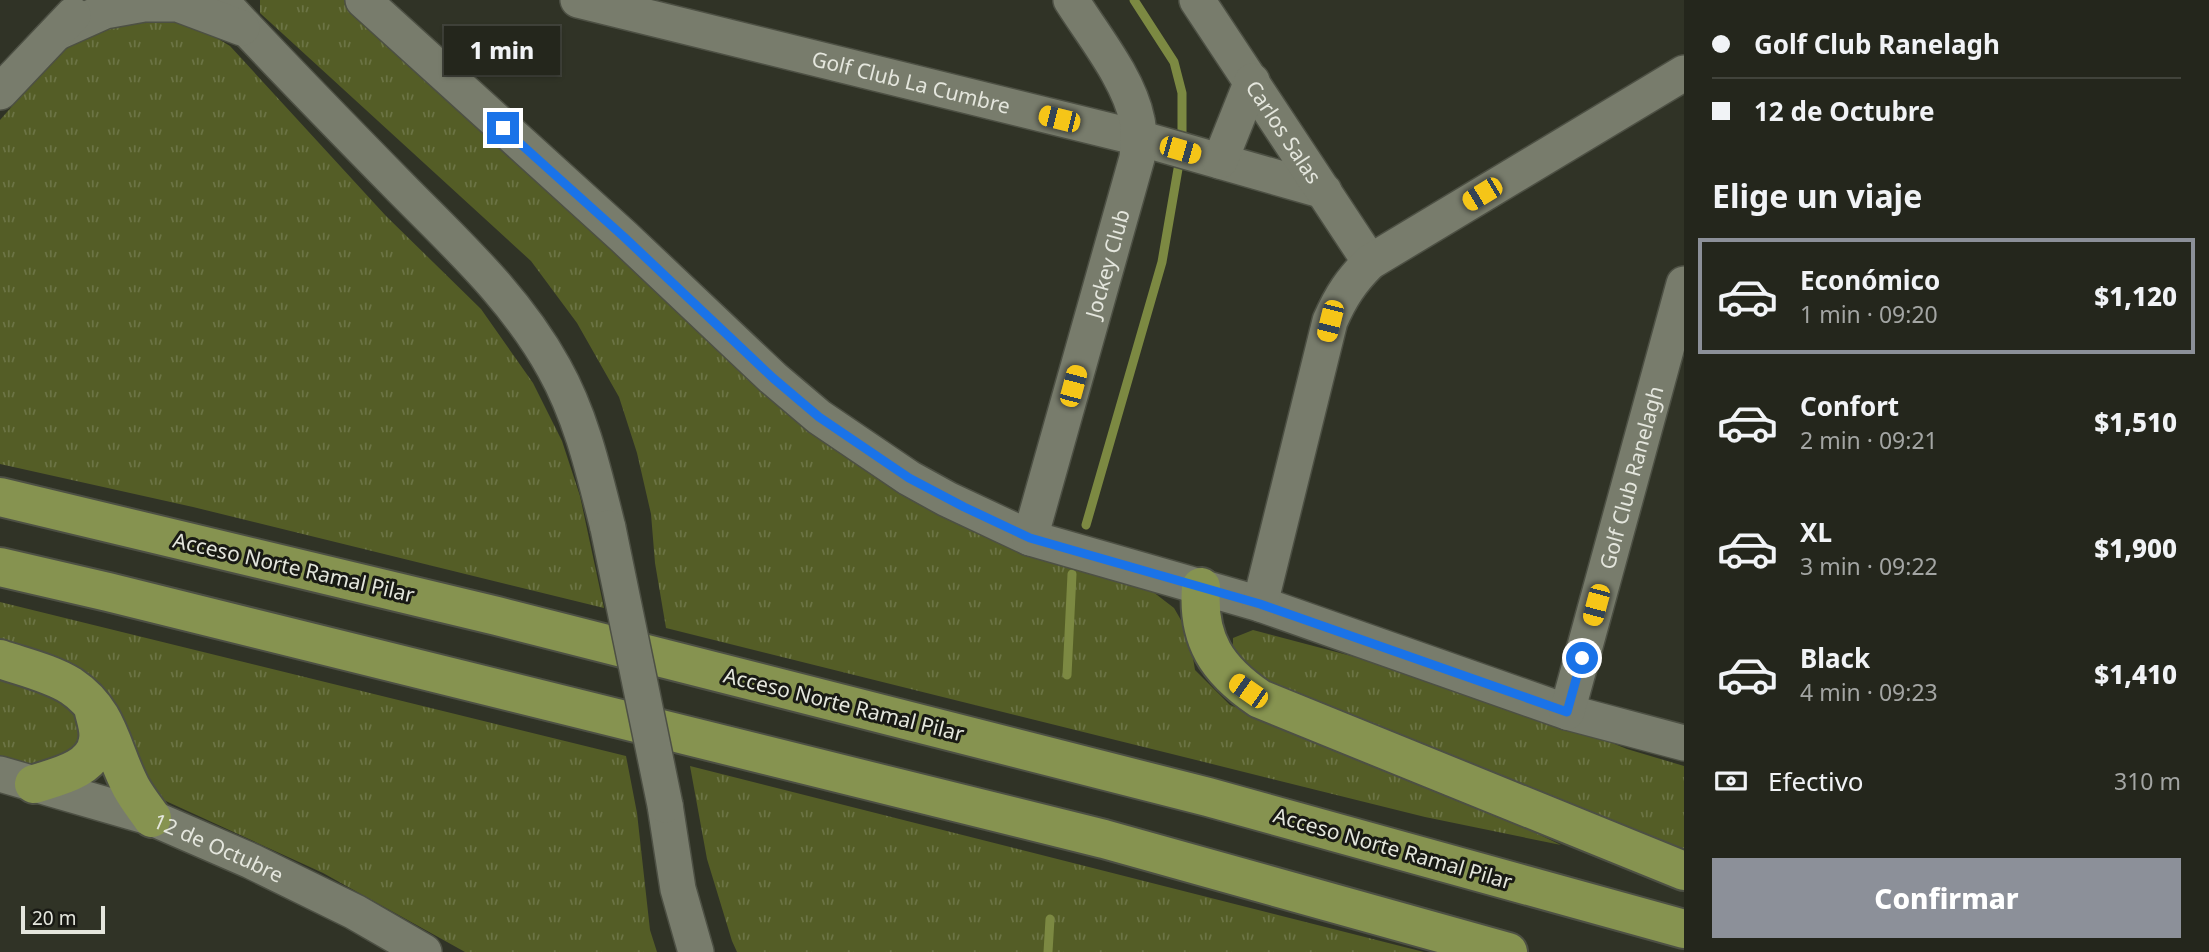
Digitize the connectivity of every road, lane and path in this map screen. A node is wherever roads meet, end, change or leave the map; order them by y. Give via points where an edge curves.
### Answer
1 (87, 0) edge
2 (220, 0) edge
3 (363, 0) edge
4 (578, 0) edge
5 (1070, 0) edge
6 (1197, 0) edge
7 (681, 13) edge
8 (249, 16) edge
9 (58, 32) junction
10 (1684, 73) edge
11 (1252, 81) junction
12 (0, 92) edge
13 (1139, 138) junction
14 (1220, 161) junction
15 (1324, 191) junction
16 (1370, 262) junction
17 (1684, 284) edge
18 (0, 497) edge
19 (1030, 538) junction
20 (0, 566) edge
21 (1200, 587) junction
22 (1260, 604) junction
23 (0, 659) edge
24 (93, 705) junction
25 (1567, 712) junction
26 (1684, 743) edge
27 (17, 779) edge
28 (152, 818) junction
29 (1684, 871) edge
30 (1684, 929) edge
31 (424, 952) edge
32 (696, 952) edge
33 (1508, 952) edge

1 - 9 street
2 - 8 street
3 - 19 street via 819,417 909,478
4 - 7 street, Golf Club La Cumbre
5 - 13 street, Jockey Club via 1131,100
6 - 11 street, Carlos Salas
7 - 13 street, Golf Club La Cumbre
8 - 9 street via 178,4 144,4 105,11
8 - 32 street, bridge via 507,299 570,398 608,528 678,889
9 - 12 street
10 - 16 street
11 - 14 street
11 - 15 street, Carlos Salas
13 - 14 street, Golf Club La Cumbre
13 - 19 street, Jockey Club
14 - 15 street, Golf Club La Cumbre
15 - 16 street, Carlos Salas
16 - 22 street via 1352,280 1330,321
17 - 25 street, Golf Club Ranelagh
18 - 30 highway, Acceso Norte Ramal Pilar via 497,615 1208,797
19 - 21 street
20 - 33 highway via 1104,839
21 - 22 street
21 - 29 highway via 1202,627 1212,653 1237,683 1260,699
22 - 25 street
23 - 24 highway via 61,681
24 - 27 highway via 99,737 93,754 83,764 67,773
24 - 28 highway via 130,785
25 - 26 street
27 - 28 street, 12 de Octubre
28 - 31 street, 12 de Octubre via 355,912

